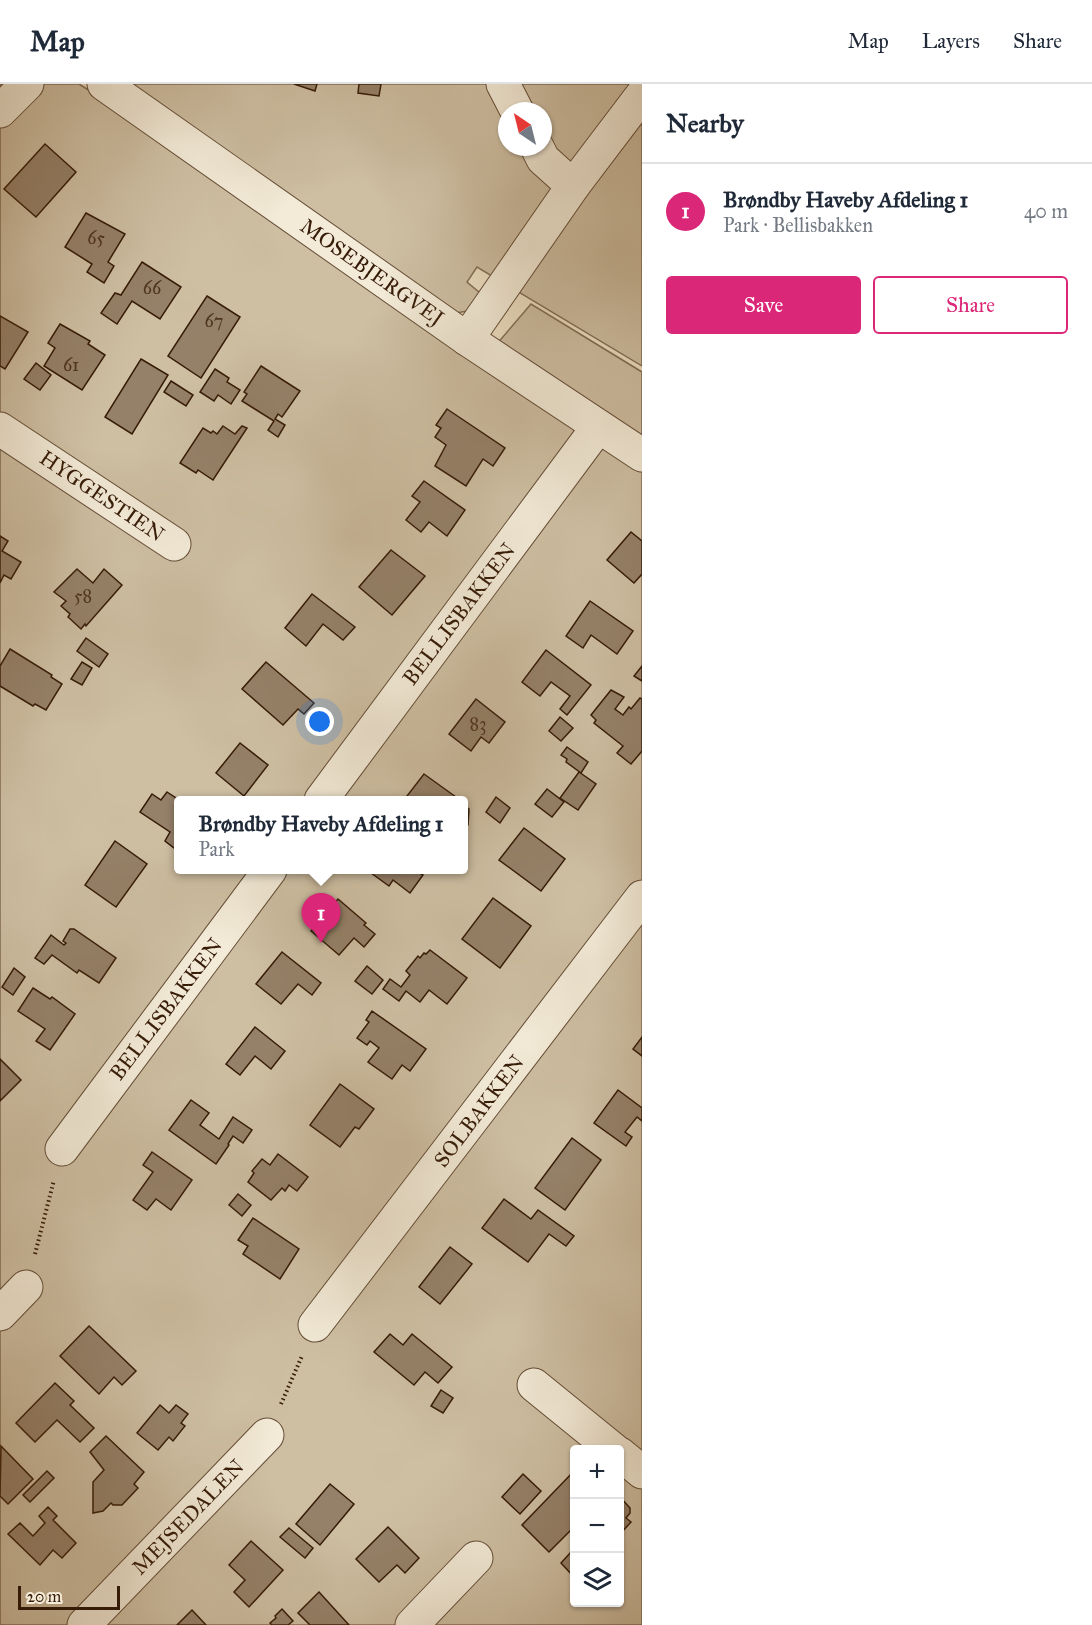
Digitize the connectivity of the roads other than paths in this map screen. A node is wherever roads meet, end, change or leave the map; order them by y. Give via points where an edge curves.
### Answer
1 (27, 84) edge
2 (104, 84) edge
3 (503, 84) edge
4 (642, 95) edge
5 (512, 102) edge
6 (0, 111) edge
7 (542, 156) edge
8 (573, 186) junction
9 (467, 339) junction
10 (598, 427) junction
11 (0, 429) edge
12 (642, 455) edge
13 (174, 544) dead end
14 (325, 796) edge
15 (267, 874) edge
16 (642, 897) edge
17 (63, 1149) road end
18 (26, 1287) road end
19 (0, 1314) edge
20 (315, 1325) road end
21 (534, 1385) dead end
22 (267, 1435) road end
23 (609, 1445) edge
24 (624, 1457) edge
25 (642, 1472) edge
26 (476, 1558) dead end
27 (84, 1625) edge
28 (412, 1625) edge

1 - 6 street
2 - 9 street, MOSEBJERGVEJ
3 - 5 street
4 - 8 street
7 - 8 street
8 - 9 street
9 - 10 street, MOSEBJERGVEJ
10 - 12 street, MOSEBJERGVEJ
10 - 14 street, BELLISBAKKEN
11 - 13 street, HYGGESTIEN
15 - 17 street, BELLISBAKKEN
16 - 20 street, SOLBAKKEN
18 - 19 street
21 - 23 street
22 - 27 street, MEJSEDALEN
24 - 25 street
26 - 28 street

